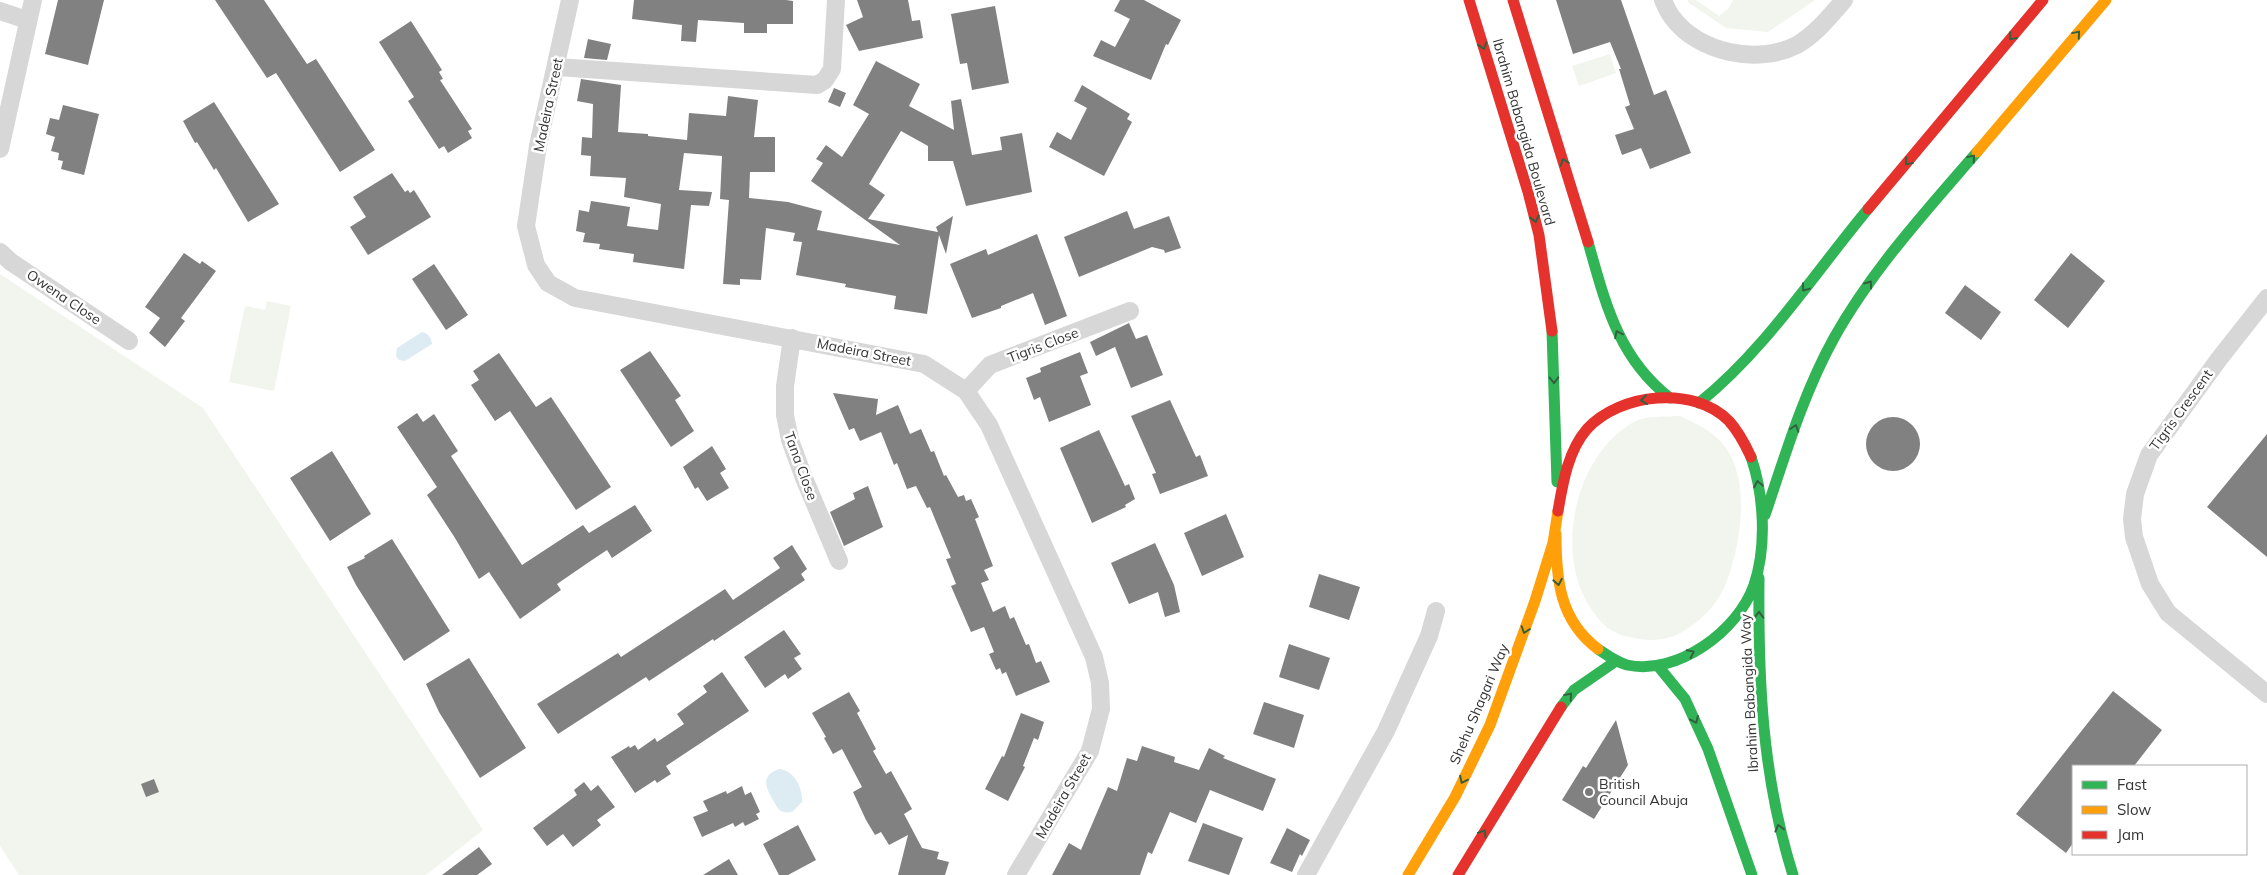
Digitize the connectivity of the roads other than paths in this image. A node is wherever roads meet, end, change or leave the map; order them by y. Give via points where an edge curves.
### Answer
1 (33, 0) edge
2 (570, 0) edge
3 (836, 0) edge
4 (1469, 0) edge
5 (1513, 0) edge
6 (1663, 0) edge
7 (1844, 0) edge
8 (2043, 0) edge
9 (2106, 0) edge
10 (0, 11) edge
11 (28, 20) junction
12 (557, 68) junction
13 (0, 149) edge
14 (0, 252) edge
15 (2267, 298) edge
16 (1130, 311) dead end
17 (792, 338) junction
18 (129, 340) dead end
19 (966, 391) junction
20 (1670, 398) junction
21 (1699, 402) junction
22 (1558, 512) junction
23 (1762, 523) junction
24 (1556, 534) junction
25 (839, 561) dead end
26 (1760, 566) junction
27 (1436, 611) dead end
28 (1616, 661) junction
29 (1658, 666) junction
30 (2267, 694) edge
31 (1016, 875) edge
32 (1306, 875) edge
33 (1408, 875) edge
34 (1458, 875) edge
35 (1752, 875) edge
36 (1793, 875) edge

1 - 11 street
2 - 12 street, Madeira Street
3 - 12 street via 832,69 826,80 817,85
4 -> 22 main road, Ibrahim Babangida Boulevard via 1539,235 1552,323
20 -> 5 main road, Ibrahim Babangida Boulevard via 1653,385 1630,356 1608,313
6 - 7 street via 1672,17 1699,41 1738,53 1760,55 1798,44 1818,29
8 -> 21 main road via 1830,255 1777,325 1739,369
23 -> 9 main road via 1800,412 1821,362 1846,316 1918,221
10 - 11 street
11 - 13 street
12 - 17 street, Madeira Street via 538,146 526,226 536,265 548,283 575,298
14 - 18 street, Owena Close
15 - 30 street, Tigris Crescent via 2149,455 2135,494 2132,519 2134,537 2150,584 2168,613
16 - 19 street, Tigris Close via 990,365
17 - 19 street, Madeira Street via 924,364
17 - 25 street, Tana Close via 784,415 801,471
19 - 31 street, Madeira Street via 989,425 1094,658 1100,683 1101,709 1090,751
20 - 21 main road
20 -> 22 main road via 1640,399 1617,406 1596,418 1579,437 1570,459
23 -> 21 main road via 1760,488 1750,449 1728,420
22 - 24 main road
23 - 26 main road, Ibrahim Babangida Way
24 -> 28 main road via 1556,579 1563,608 1579,633
24 -> 33 main road, Shehu Shagari Way via 1521,642 1484,738 1456,795
29 -> 26 main road via 1707,645 1732,621 1748,597
36 -> 26 main road, Ibrahim Babangida Way via 1777,822 1765,749 1758,642
27 - 32 street via 1429,636 1386,731
28 - 29 main road
34 -> 28 main road via 1557,711 1574,690
29 -> 35 main road via 1685,699 1708,749

